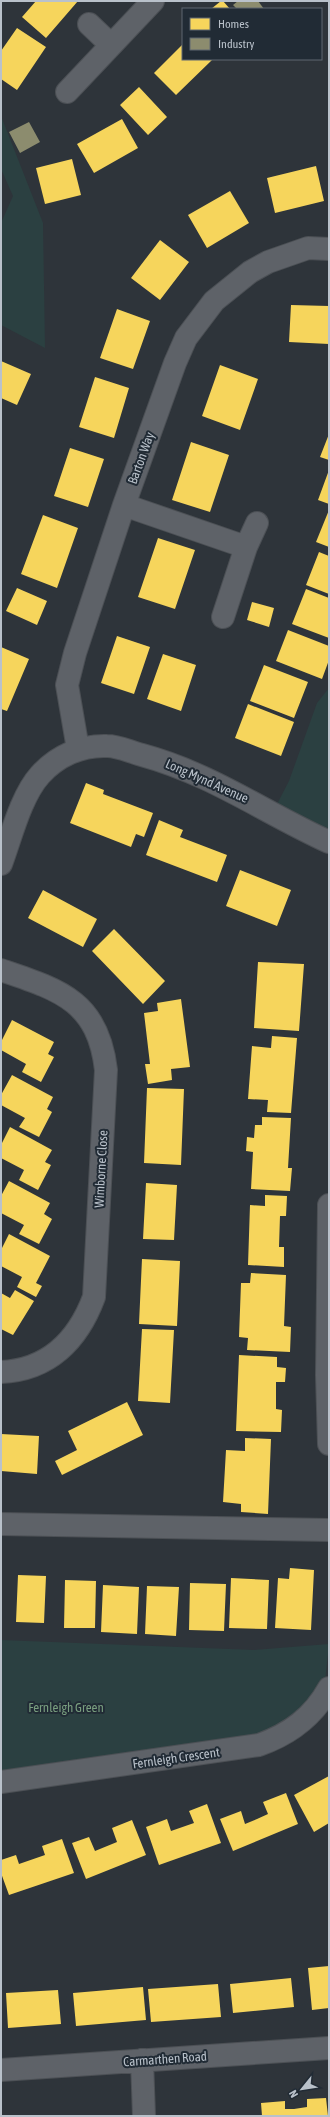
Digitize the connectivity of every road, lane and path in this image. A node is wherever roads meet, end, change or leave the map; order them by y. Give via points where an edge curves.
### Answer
1 (153, 1) edge
2 (89, 24) dead end
3 (110, 44) junction
4 (67, 92) dead end
5 (329, 248) edge
6 (124, 506) junction
7 (257, 523) dead end
8 (246, 547) junction
9 (223, 617) dead end
10 (78, 749) junction
11 (329, 842) edge
12 (1, 864) edge
13 (1, 970) edge
14 (329, 1205) edge
15 (1, 1372) edge
16 (329, 1444) edge
17 (1, 1524) edge
18 (329, 1530) edge
19 (329, 1688) edge
20 (1, 1782) edge
21 (329, 2048) edge
22 (142, 2060) junction
23 (1, 2070) edge
24 (144, 2116) edge

1 - 3 street
2 - 3 street
3 - 4 street
5 - 6 street, Barton Way via 308,248 256,269 231,286 199,319 186,338 175,363
6 - 8 street
6 - 10 street, Barton Way via 75,653 67,685
7 - 8 street
8 - 9 street
10 - 11 street, Long Mynd Avenue via 108,746 123,748 173,764 245,797
10 - 12 street, Long Mynd Avenue via 63,756 38,776
13 - 15 street, Wimborne Close via 54,989 81,1008 99,1036 106,1070 94,1297 87,1316 62,1348 37,1364
14 - 16 street
17 - 18 street
19 - 20 street, Fernleigh Crescent via 302,1723 289,1732 259,1745
21 - 22 street, Carmarthen Road
22 - 23 street, Carmarthen Road
22 - 24 street

